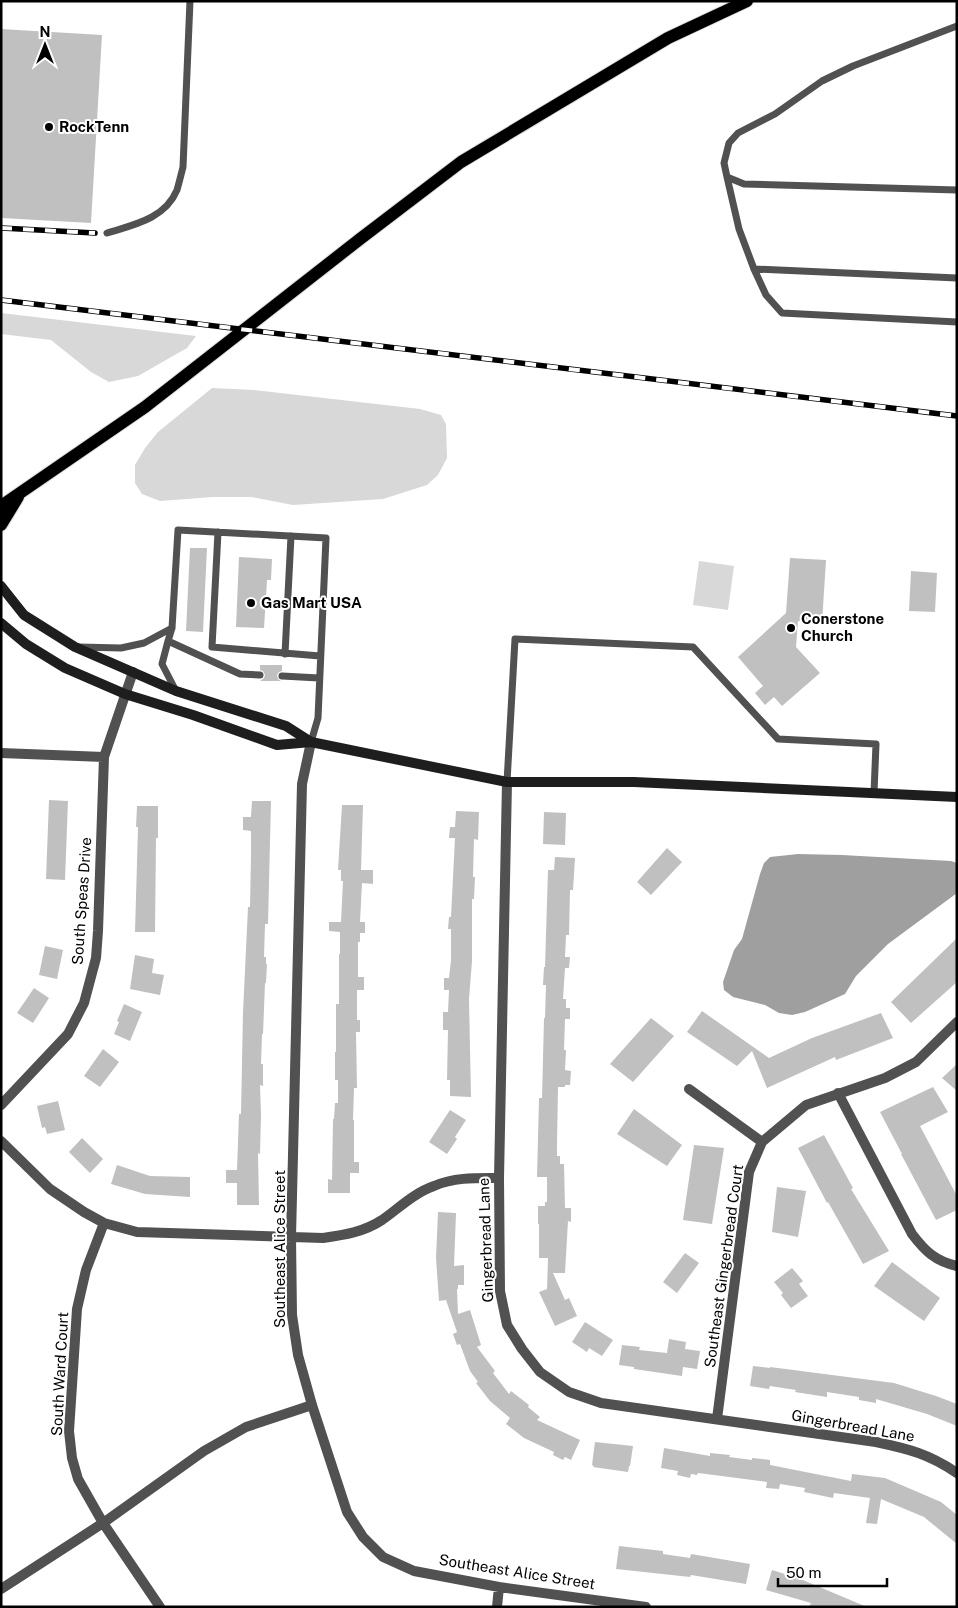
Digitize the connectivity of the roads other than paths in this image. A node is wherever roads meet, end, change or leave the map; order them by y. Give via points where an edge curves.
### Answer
1 (190, 1) edge
2 (747, 1) edge
3 (957, 26) edge
4 (727, 177) junction
5 (957, 190) edge
6 (107, 233) dead end
7 (754, 268) junction
8 (957, 278) edge
9 (957, 322) edge
10 (21, 492) junction
11 (1, 506) edge
12 (1, 525) edge
13 (218, 532) junction
14 (291, 536) junction
15 (1, 586) edge
16 (1, 623) edge
17 (172, 628) junction
18 (168, 641) junction
19 (74, 646) junction
20 (212, 647) junction
21 (285, 654) junction
22 (320, 656) junction
23 (207, 659) junction
24 (133, 672) junction
25 (260, 675) dead end
26 (282, 676) dead end
27 (320, 678) junction
28 (176, 691) junction
29 (125, 694) junction
30 (311, 742) junction
31 (1, 753) edge
32 (104, 757) junction
33 (507, 782) junction
34 (874, 793) junction
35 (957, 797) edge
36 (957, 1022) edge
37 (689, 1089) dead end
38 (838, 1093) junction
39 (1, 1105) edge
40 (1, 1141) edge
41 (762, 1142) junction
42 (499, 1178) junction
43 (104, 1223) junction
44 (291, 1237) junction
45 (957, 1266) edge
46 (312, 1405) junction
47 (717, 1419) junction
48 (957, 1473) edge
49 (103, 1523) junction
50 (499, 1586) junction
51 (1, 1589) edge
52 (160, 1607) edge
53 (496, 1607) edge
54 (646, 1607) edge

1 - 6 lane via 183,167 176,191 163,211
2 - 10 main road via 668,38 461,162 145,407
3 - 4 lane via 852,66 738,133 727,150 724,163
4 - 5 lane via 744,184
4 - 7 lane via 739,229
7 - 8 lane
7 - 9 lane via 766,295 782,313
10 - 11 main road
10 - 12 main road
13 - 14 lane
13 - 17 lane via 178,530
13 - 20 lane
14 - 21 lane
14 - 22 lane via 326,538
15 - 19 main road via 24,615
16 - 29 main road via 26,644 65,668
17 - 18 lane
17 - 19 lane via 144,643 121,648
18 - 23 lane
18 - 28 lane via 162,664
19 - 24 main road
20 - 21 lane
20 - 23 lane
21 - 22 lane
22 - 27 lane
23 - 25 lane via 240,674
24 - 28 main road
24 - 29 street, South Speas Drive
26 - 27 lane
27 - 30 lane via 318,718
28 - 30 main road via 286,726
29 - 30 main road via 193,714 277,745
29 - 32 street, South Speas Drive
30 - 33 main road
30 - 44 street, Southeast Alice Street via 302,784
31 - 32 street
32 - 39 street, South Speas Drive via 96,958 84,1003 68,1034
33 - 34 main road via 634,782
33 - 34 lane via 516,639 693,647 778,739 876,744
33 - 42 street, Gingerbread Lane
34 - 35 main road
36 - 38 street, Southeast Gingerbread Court via 916,1062 885,1078
37 - 41 street
38 - 41 street, Southeast Gingerbread Court via 806,1104
38 - 45 street via 912,1234 924,1249 944,1263
40 - 43 street via 50,1189
41 - 47 street, Southeast Gingerbread Court via 750,1172
42 - 44 street via 458,1179 434,1185 367,1228 346,1234 323,1238
42 - 47 street, Gingerbread Lane via 500,1291 507,1324 540,1372 569,1392 600,1403
43 - 44 street via 137,1232
43 - 49 street, South Ward Court via 86,1270 77,1309 70,1431 78,1479
44 - 46 street, Southeast Alice Street via 292,1315 298,1355
46 - 49 street via 246,1427 204,1451
46 - 50 street, Southeast Alice Street via 347,1512 363,1537 383,1557 414,1571
47 - 48 street, Gingerbread Lane via 910,1449 941,1462
49 - 51 street
49 - 52 street, South Ward Court
50 - 53 street
50 - 54 street, Southeast Alice Street

